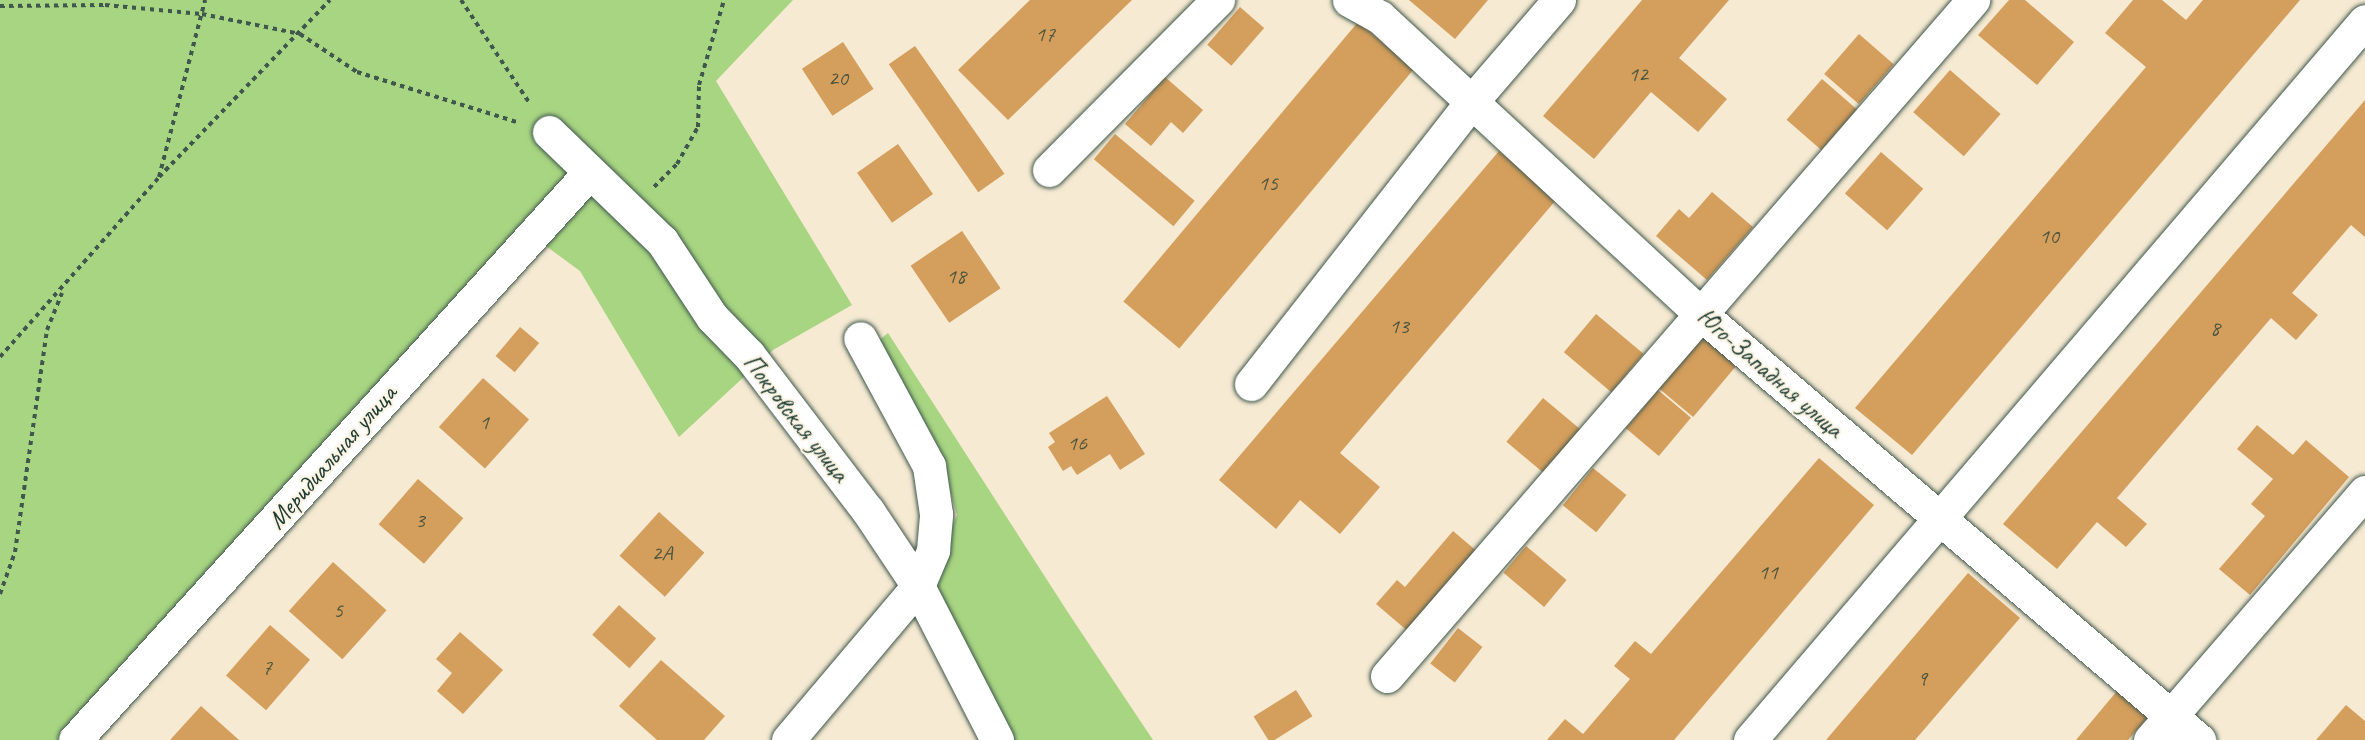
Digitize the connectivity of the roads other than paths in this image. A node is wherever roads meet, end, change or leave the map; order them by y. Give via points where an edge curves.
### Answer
1 (1218, 0) edge
2 (1349, 0) edge
3 (1559, 0) edge
4 (1973, 0) edge
5 (2365, 21) edge
6 (1473, 100) junction
7 (549, 132) road end
8 (1050, 170) dead end
9 (589, 173) junction
10 (1703, 316) junction
11 (860, 338) dead end
12 (1251, 384) dead end
13 (2365, 492) edge
14 (1936, 516) junction
15 (918, 586) junction
16 (1387, 676) dead end
17 (2171, 716) junction
18 (75, 740) edge
19 (788, 740) edge
20 (997, 740) edge
21 (1750, 740) edge
22 (2150, 740) edge
23 (2199, 740) edge

1 - 8 street
2 - 6 street, Юго-Западная улица via 1380,17
3 - 6 street
4 - 10 street
5 - 14 street
6 - 10 street, Юго-Западная улица
6 - 12 street
7 - 9 street, Покровская улица
9 - 15 street, Покровская улица via 628,203 868,511
9 - 18 street, Меридиальная улица
10 - 14 street, Юго-Западная улица
10 - 16 street
11 - 15 street via 929,466 936,514 933,550
13 - 17 street
14 - 17 street, Юго-Западная улица
14 - 21 street
15 - 19 street
15 - 20 street, Покровская улица
17 - 22 street
17 - 23 street, Юго-Западная улица

